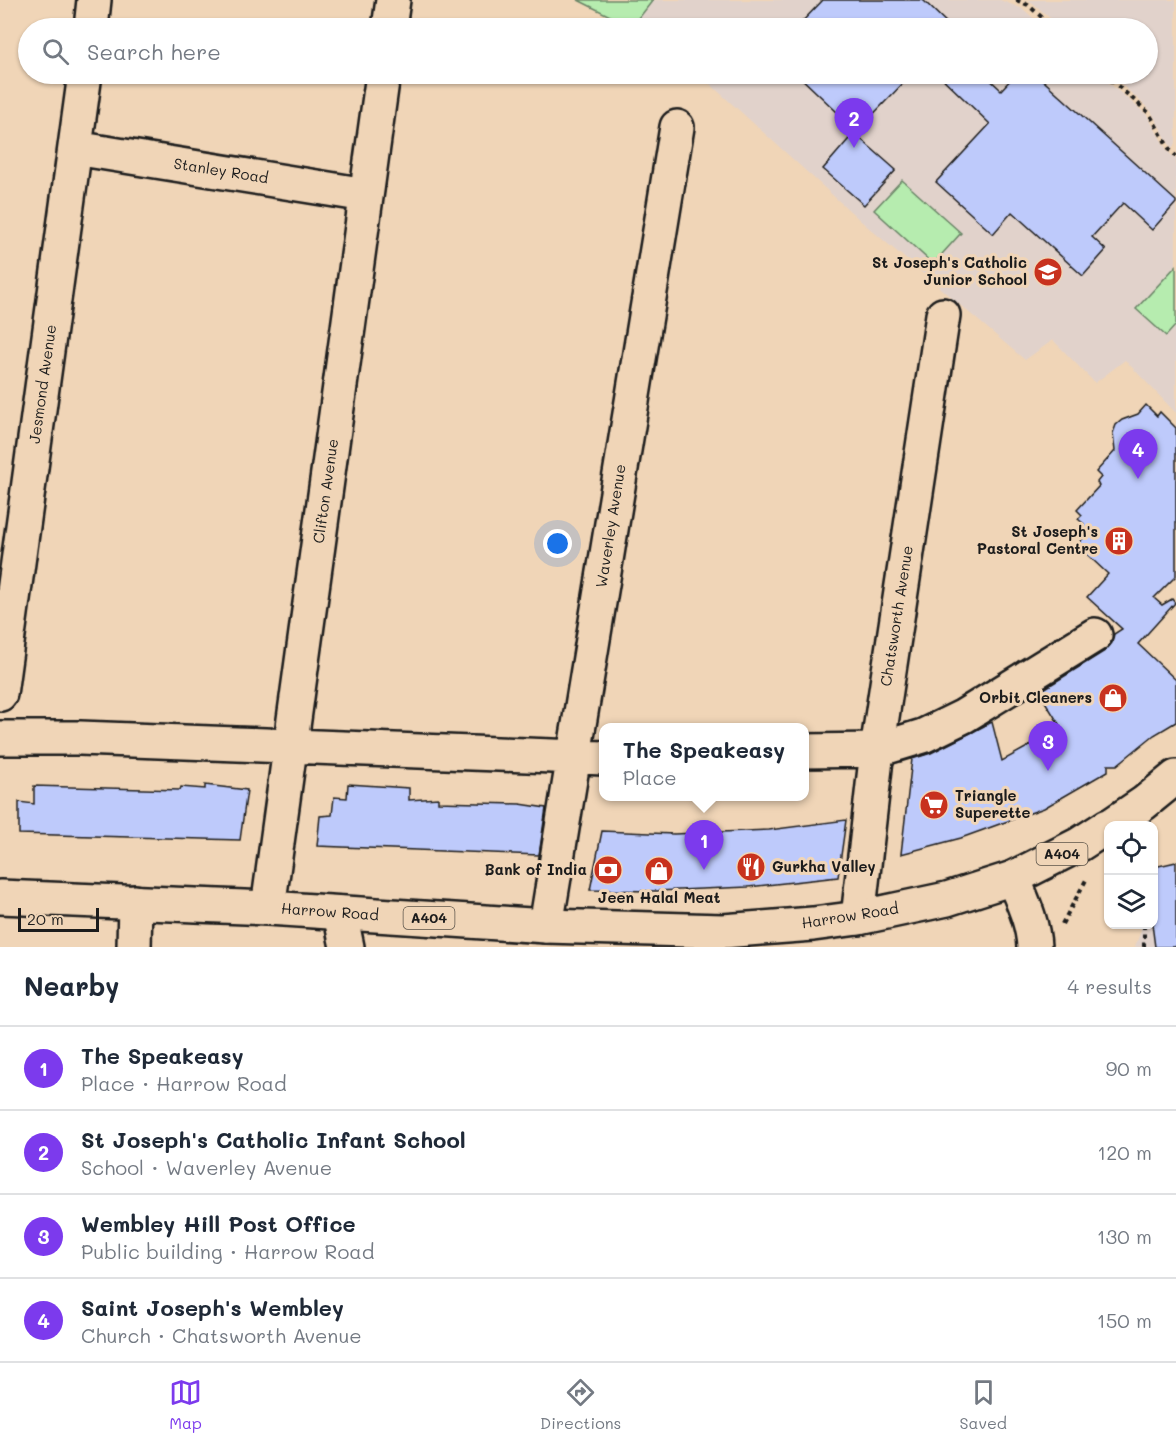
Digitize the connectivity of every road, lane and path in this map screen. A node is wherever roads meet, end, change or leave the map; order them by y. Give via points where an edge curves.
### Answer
1 (94, 0) edge
2 (393, 0) edge
3 (1016, 0) edge
4 (92, 18) edge
5 (390, 18) edge
6 (1043, 18) edge
7 (84, 84) edge
8 (382, 84) edge
9 (1115, 84) edge
10 (677, 127) dead end
11 (75, 148) junction
12 (1176, 156) edge
13 (366, 195) junction
14 (943, 315) dead end
15 (1095, 635) dead end
16 (0, 694) edge
17 (0, 738) edge
18 (292, 745) junction
19 (877, 750) junction
20 (809, 751) edge
21 (589, 758) edge
22 (1176, 777) edge
23 (1144, 803) junction
24 (1176, 804) edge
25 (1117, 821) edge
26 (1104, 829) edge
27 (1013, 878) junction
28 (1086, 880) dead end
29 (0, 897) edge
30 (135, 902) junction
31 (268, 908) junction
32 (340, 913) junction
33 (858, 918) junction
34 (546, 926) junction
35 (1144, 929) edge
36 (1042, 936) edge
37 (134, 947) edge
38 (347, 947) edge
39 (1144, 947) edge

1 - 4 street
2 - 5 street
3 - 6 path
7 - 11 street, Jesmond Avenue
8 - 13 street, Clifton Avenue
9 - 12 path via 1149,114
10 - 21 street, Waverley Avenue
11 - 13 street, Stanley Road
11 - 16 street, Jesmond Avenue
13 - 18 street, Clifton Avenue
14 - 19 street, Chatsworth Avenue
15 - 19 street via 964,716 923,736
17 - 18 street
18 - 21 street
18 - 31 street, Clifton Avenue
19 - 20 street
19 - 33 street, Chatsworth Avenue
21 - 34 street, Waverley Avenue
22 - 23 street, Harrow Road / A404
23 - 24 street
23 - 25 street, Harrow Road / A404
26 - 27 street, Harrow Road / A404
27 - 33 street, Harrow Road / A404 via 947,899
27 - 36 street
28 - 36 path
29 - 30 street, Harrow Road / A404
30 - 31 street, Harrow Road / A404
30 - 37 street
31 - 32 street, Harrow Road / A404
32 - 34 street, Harrow Road / A404
32 - 38 street
33 - 34 street, Harrow Road / A404 via 723,931
35 - 39 path

